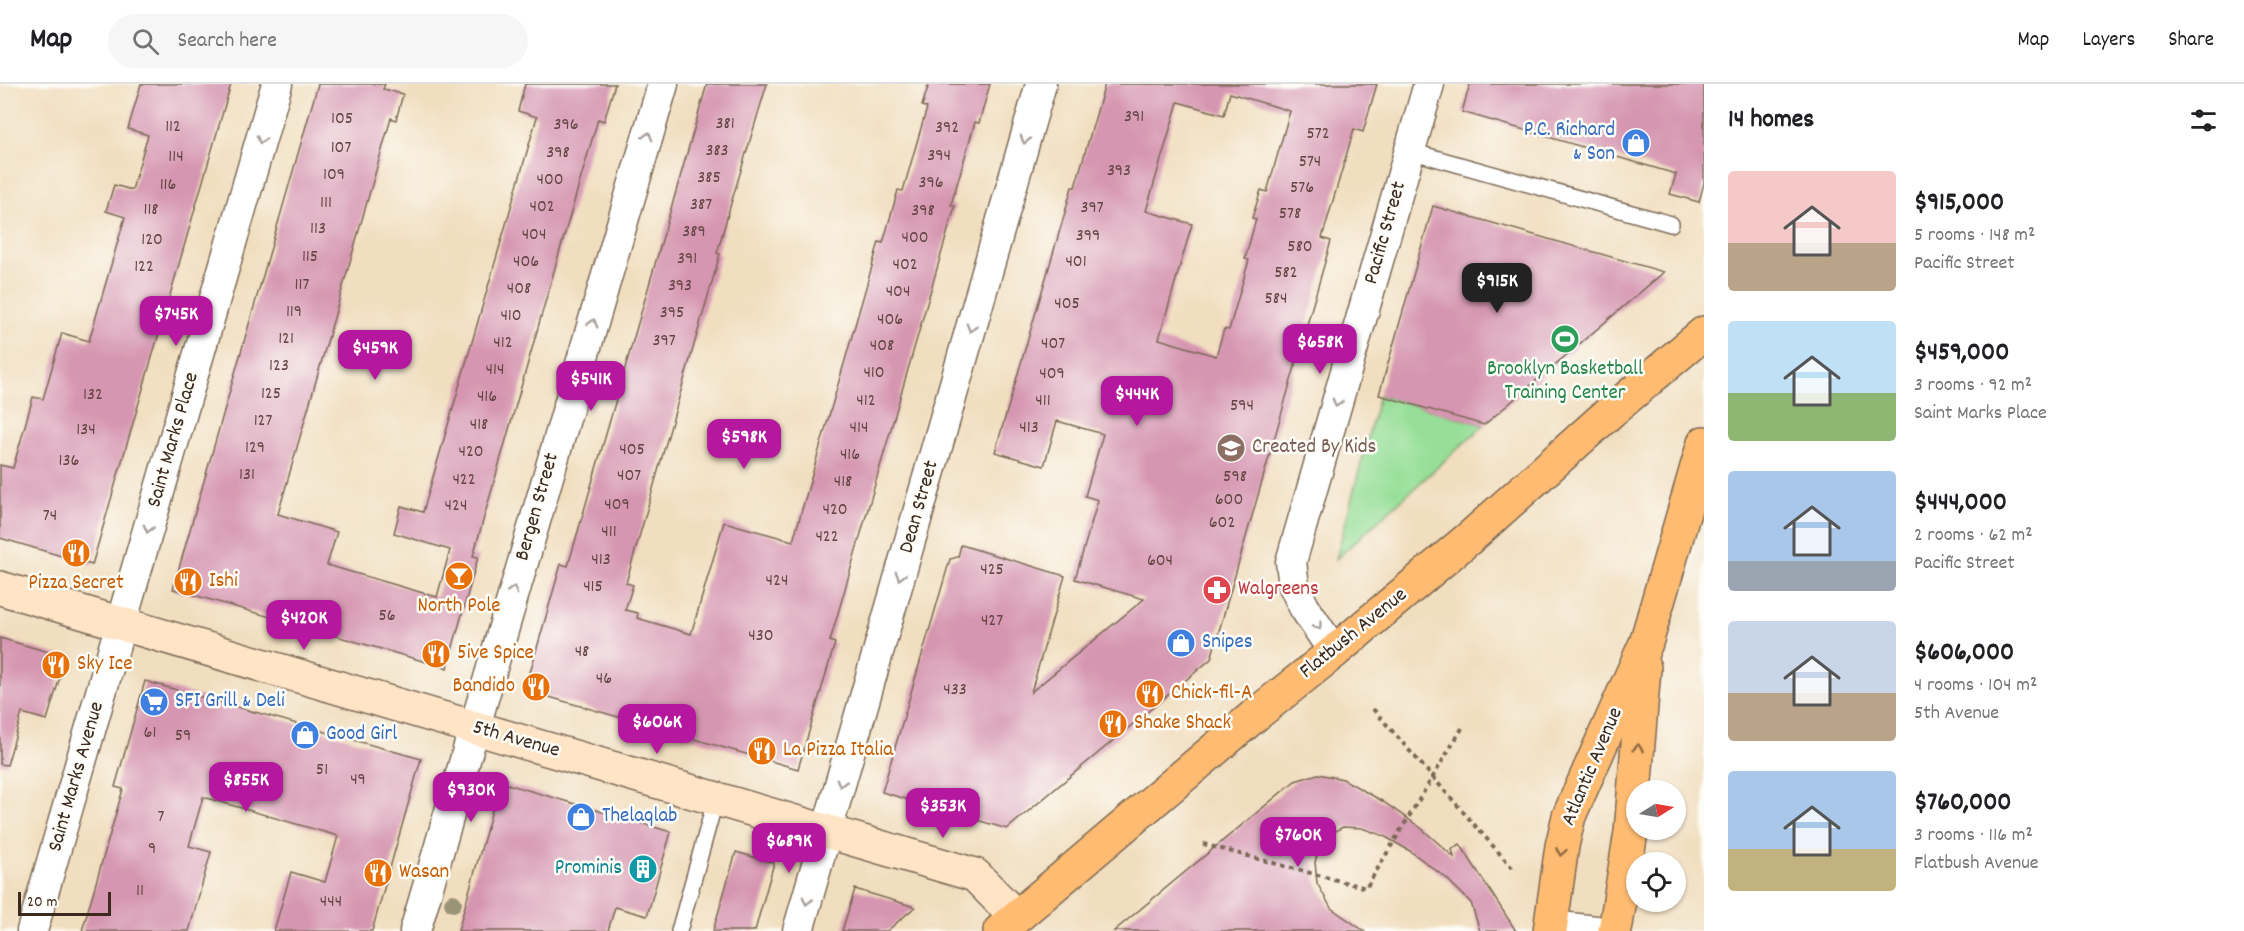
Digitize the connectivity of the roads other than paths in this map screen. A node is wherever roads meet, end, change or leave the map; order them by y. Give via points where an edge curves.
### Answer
1 (277, 84) edge
2 (663, 84) edge
3 (1041, 84) edge
4 (1429, 84) edge
5 (1410, 152) junction
6 (1671, 224) dead end
7 (1704, 333) edge
8 (1704, 443) edge
9 (0, 588) edge
10 (121, 624) junction
11 (1646, 643) junction
12 (1334, 652) junction
13 (473, 727) junction
14 (716, 798) junction
15 (827, 831) junction
16 (1008, 924) edge
17 (1550, 928) edge
18 (32, 931) edge
19 (415, 931) edge
20 (679, 931) edge
21 (798, 931) edge
22 (1596, 931) edge
23 (1615, 931) edge

1 -> 10 street, Saint Marks Place
13 -> 2 street, Bergen Street
3 -> 15 street, Dean Street
4 - 5 street, Pacific Street
5 - 6 lane
5 -> 12 street, Pacific Street via 1291,562 1294,586 1304,607
7 - 12 main road, Flatbush Avenue
8 - 11 main road, Atlantic Avenue
9 - 10 street, 5th Avenue
10 - 13 street, 5th Avenue
10 - 18 street, Saint Marks Avenue
11 -> 17 main road, Atlantic Avenue via 1569,816
23 -> 11 main road, Atlantic Avenue via 1631,832
12 - 16 main road, Flatbush Avenue
13 - 14 street, 5th Avenue
13 - 19 street, Bergen Street
14 - 15 street, 5th Avenue
14 - 20 lane
15 - 16 street, 5th Avenue via 975,875
15 -> 21 street, Dean Street
17 - 22 street

